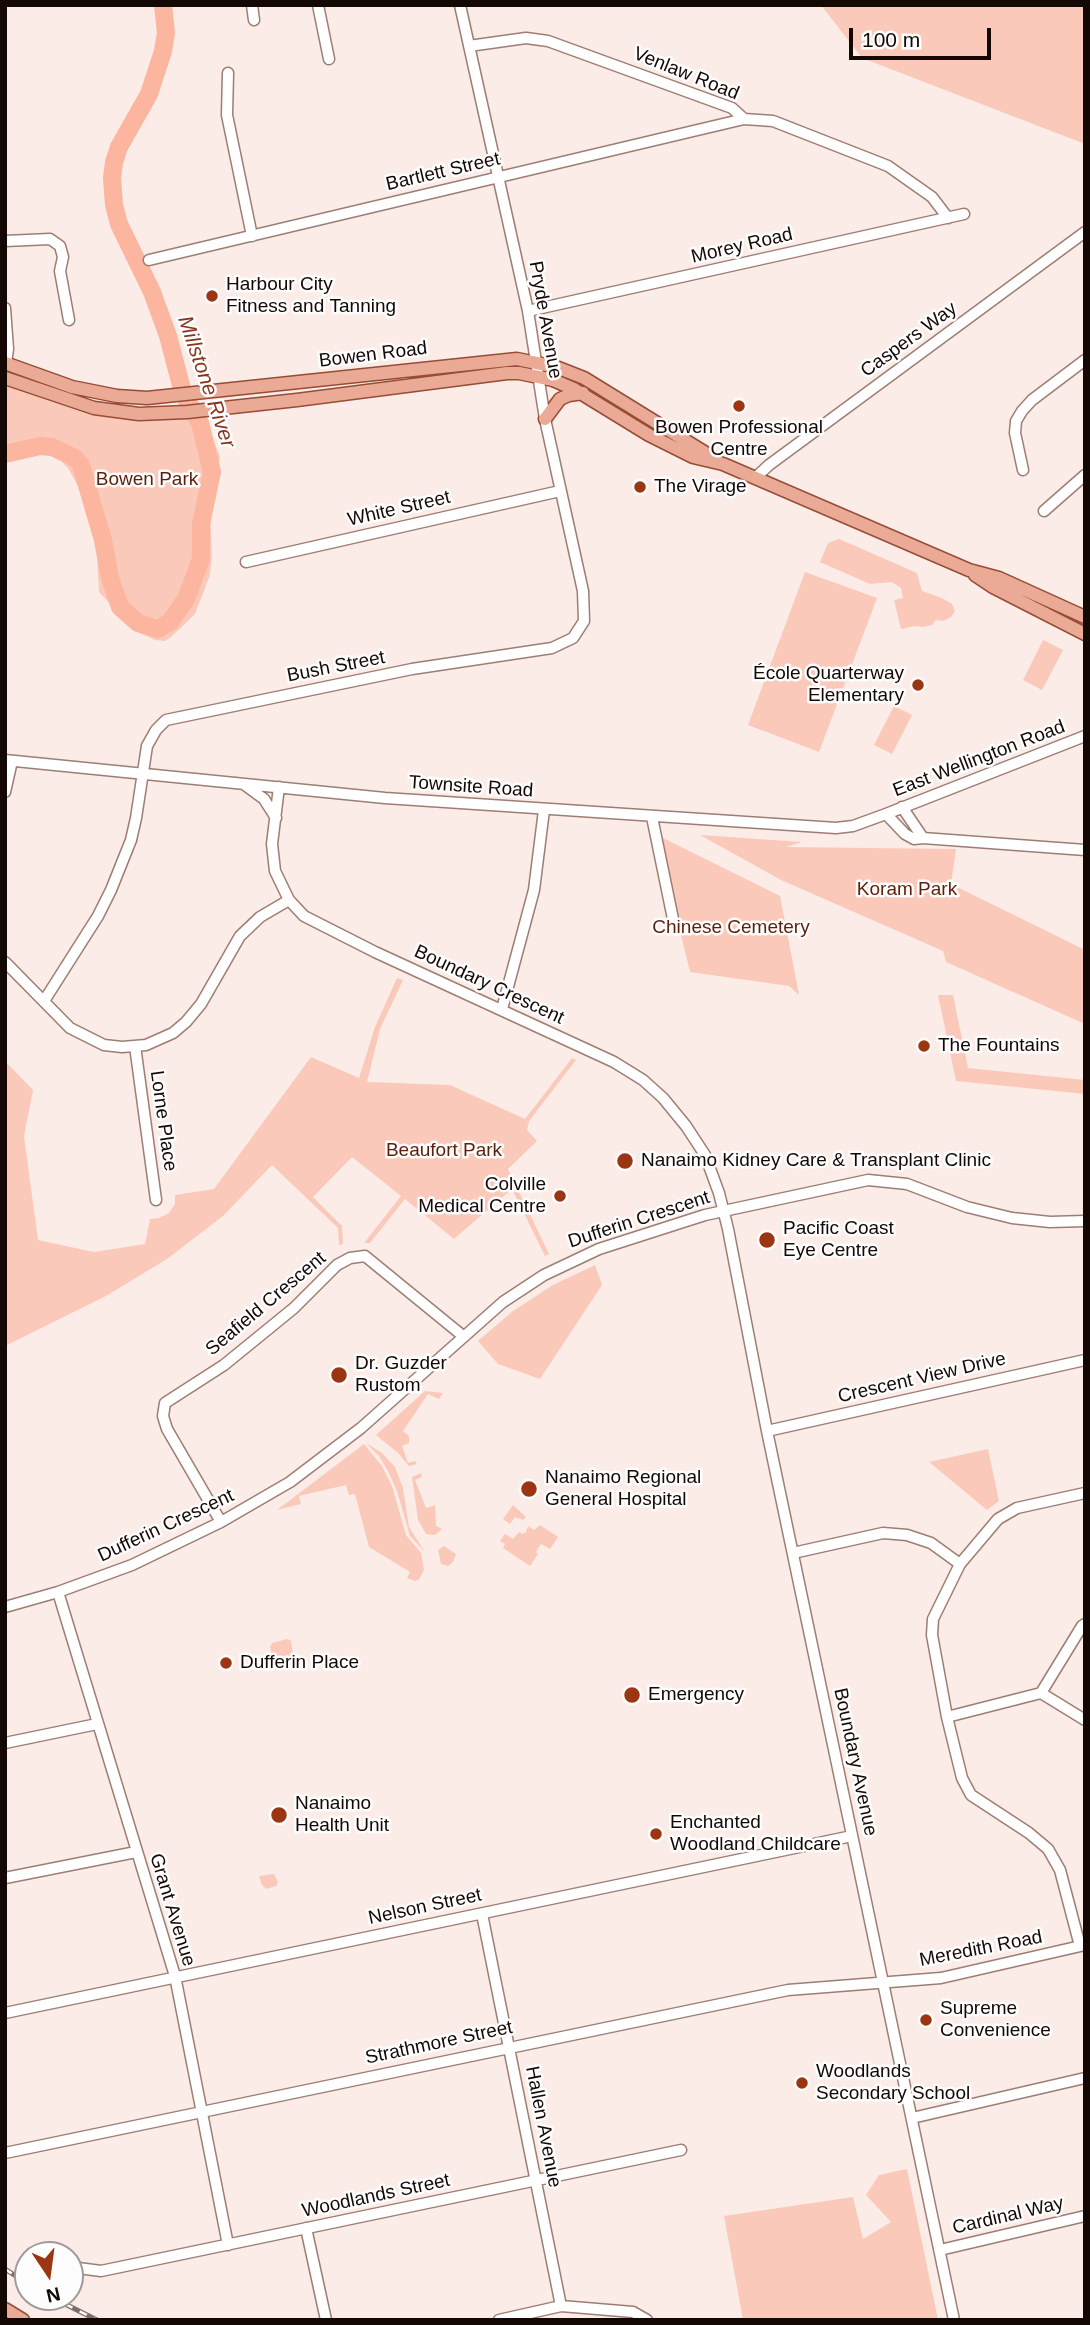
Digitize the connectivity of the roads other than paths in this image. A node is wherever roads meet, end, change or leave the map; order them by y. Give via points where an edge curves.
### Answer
1 (252, 5) edge
2 (318, 5) edge
3 (460, 5) edge
4 (254, 20) dead end
5 (469, 46) junction
6 (329, 59) dead end
7 (228, 74) dead end
8 (744, 119) junction
9 (498, 177) junction
10 (964, 214) dead end
11 (948, 218) junction
12 (1085, 232) edge
13 (252, 236) junction
14 (5, 241) edge
15 (149, 260) dead end
16 (5, 308) edge
17 (528, 312) junction
18 (69, 320) dead end
19 (1085, 360) edge
20 (537, 362) junction
21 (5, 363) edge
22 (538, 377) junction
23 (5, 379) edge
24 (583, 393) junction
25 (545, 419) junction
26 (723, 464) junction
27 (1023, 470) dead end
28 (1085, 475) edge
29 (755, 478) junction
30 (560, 491) junction
31 (1044, 511) dead end
32 (246, 562) dead end
33 (969, 570) junction
34 (1085, 617) edge
35 (1085, 634) edge
36 (573, 638) joint
37 (1085, 736) edge
38 (8, 760) edge
39 (143, 775) junction
40 (244, 784) junction
41 (279, 787) junction
42 (5, 792) edge
43 (902, 807) junction
44 (544, 810) junction
45 (886, 814) junction
46 (652, 817) junction
47 (276, 818) junction
48 (923, 838) junction
49 (1085, 850) edge
50 (289, 900) junction
51 (673, 919) dead end
52 (5, 962) edge
53 (44, 1001) junction
54 (502, 1010) junction
55 (135, 1046) junction
56 (156, 1200) dead end
57 (724, 1211) junction
58 (1085, 1221) edge
59 (463, 1336) junction
60 (1085, 1360) edge
61 (767, 1431) junction
62 (1085, 1493) edge
63 (221, 1522) junction
64 (793, 1553) junction
65 (960, 1564) junction
66 (58, 1592) junction
67 (5, 1607) edge
68 (1085, 1624) edge
69 (1041, 1693) junction
70 (947, 1717) junction
71 (1085, 1720) edge
72 (97, 1724) junction
73 (5, 1743) edge
74 (852, 1836) junction
75 (136, 1852) junction
76 (5, 1878) edge
77 (482, 1914) junction
78 (1082, 1945) edge
79 (175, 1976) junction
80 (883, 1982) junction
81 (5, 2013) edge
82 (509, 2046) junction
83 (1085, 2078) edge
84 (201, 2111) junction
85 (912, 2118) junction
86 (681, 2150) dead end
87 (5, 2153) edge
88 (536, 2180) junction
89 (1085, 2216) edge
90 (306, 2228) junction
91 (228, 2245) junction
92 (940, 2250) junction
93 (84, 2269) edge
94 (561, 2306) junction
95 (5, 2309) edge
96 (23, 2320) edge
97 (326, 2320) edge
98 (499, 2320) edge
99 (647, 2320) edge
100 (954, 2320) edge

1 - 4 street
2 - 6 street
3 - 5 street, Pryde Avenue
5 - 8 street, Venlaw Road via 526,38 548,41 732,108
5 - 9 street, Pryde Avenue
7 - 13 street via 227,116
8 - 9 street, Bartlett Street
8 - 11 street, Venlaw Road via 773,121 888,166 932,197
9 - 13 street, Bartlett Street
9 - 17 street, Pryde Avenue
10 - 11 street, Morey Road
11 - 17 street, Morey Road
12 - 29 street, Caspers Way
13 - 15 street, Bartlett Street
14 - 18 street via 50,239 60,246
16 - 21 street
17 - 20 street, Pryde Avenue
19 - 27 street via 1032,400 1016,421
20 - 21 main road, Bowen Road via 505,359 147,398 72,387
20 - 22 street, Pryde Avenue
20 - 26 main road, Bowen Road via 584,378
22 - 23 main road, Bowen Road via 494,374 419,386 139,414 75,403
22 - 24 main road, Bowen Road
22 - 25 street, Pryde Avenue
24 - 25 main road via 560,398
24 - 26 main road, Bowen Road via 671,447
25 - 30 street, Pryde Avenue
26 - 29 main road, Bowen Road
28 - 31 street
29 - 33 main road, Bowen Road
30 - 32 street, White Street
30 - 36 street, Pryde Avenue via 585,604 584,621
33 - 34 main road, Bowen Road via 999,578
33 - 35 main road, Bowen Road
36 - 39 street, Bush Street via 552,648 446,663 174,718 161,724 149,741
37 - 43 street, East Wellington Road
38 - 39 street, Townsite Road
38 - 42 street
39 - 40 street, Townsite Road
39 - 53 street, Bush Street via 131,840 111,890
40 - 41 street, Townsite Road
40 - 47 street via 264,799
41 - 44 street, Townsite Road
41 - 47 street, Boundary Crescent
43 - 45 street, East Wellington Road
43 - 48 street
44 - 46 street, Townsite Road
44 - 54 street via 534,890
45 - 46 street, Townsite Road via 853,826 825,829
45 - 48 street via 905,834
46 - 51 street
47 - 50 street, Boundary Crescent via 272,857
48 - 49 street
50 - 54 street, Boundary Crescent via 315,923
50 - 55 street via 240,936 186,1023 162,1039
52 - 53 street
53 - 55 street via 70,1028 89,1039 104,1045
54 - 57 street, Boundary Crescent via 614,1062 655,1090 701,1147
55 - 56 street, Lorne Place
57 - 58 street, Dufferin Crescent via 841,1184 884,1180 1001,1216
57 - 59 street, Dufferin Crescent via 599,1249 563,1265 526,1286
57 - 61 street, Boundary Avenue
59 - 63 street, Dufferin Crescent via 361,1428 290,1482
59 - 63 street, Seafield Crescent via 365,1256 337,1265 294,1308 224,1364 165,1403 167,1429
60 - 61 street, Crescent View Drive
61 - 64 street, Boundary Avenue
62 - 65 street via 1017,1508 998,1519
63 - 66 street, Dufferin Crescent
64 - 65 street via 883,1533 931,1543
64 - 74 street, Boundary Avenue
65 - 70 street via 933,1619
66 - 67 street, Dufferin Crescent
66 - 72 street, Grant Avenue
68 - 69 street
69 - 70 street
69 - 71 street
70 - 78 street via 962,1778 971,1795 1048,1849 1060,1870
72 - 73 street
72 - 75 street, Grant Avenue
74 - 77 street, Nelson Street
74 - 80 street, Boundary Avenue
75 - 76 street
75 - 79 street, Grant Avenue
77 - 79 street, Nelson Street
77 - 82 street, Hallen Avenue
78 - 80 street, Meredith Road via 941,1978
79 - 81 street, Nelson Street
79 - 84 street, Grant Avenue
80 - 82 street, Strathmore Street via 788,1990
80 - 85 street, Boundary Avenue
82 - 84 street, Strathmore Street
82 - 88 street, Hallen Avenue
83 - 85 street
84 - 87 street, Strathmore Street
84 - 91 street, Grant Avenue
85 - 92 street, Boundary Avenue
86 - 88 street, Woodlands Street
88 - 90 street, Woodlands Street
88 - 94 street, Hallen Avenue
89 - 92 street, Cardinal Way
90 - 91 street, Woodlands Street
90 - 97 street
91 - 93 street, Woodlands Street via 101,2271
92 - 100 street, Boundary Avenue
94 - 98 street
94 - 99 street via 633,2312
95 - 96 main road

